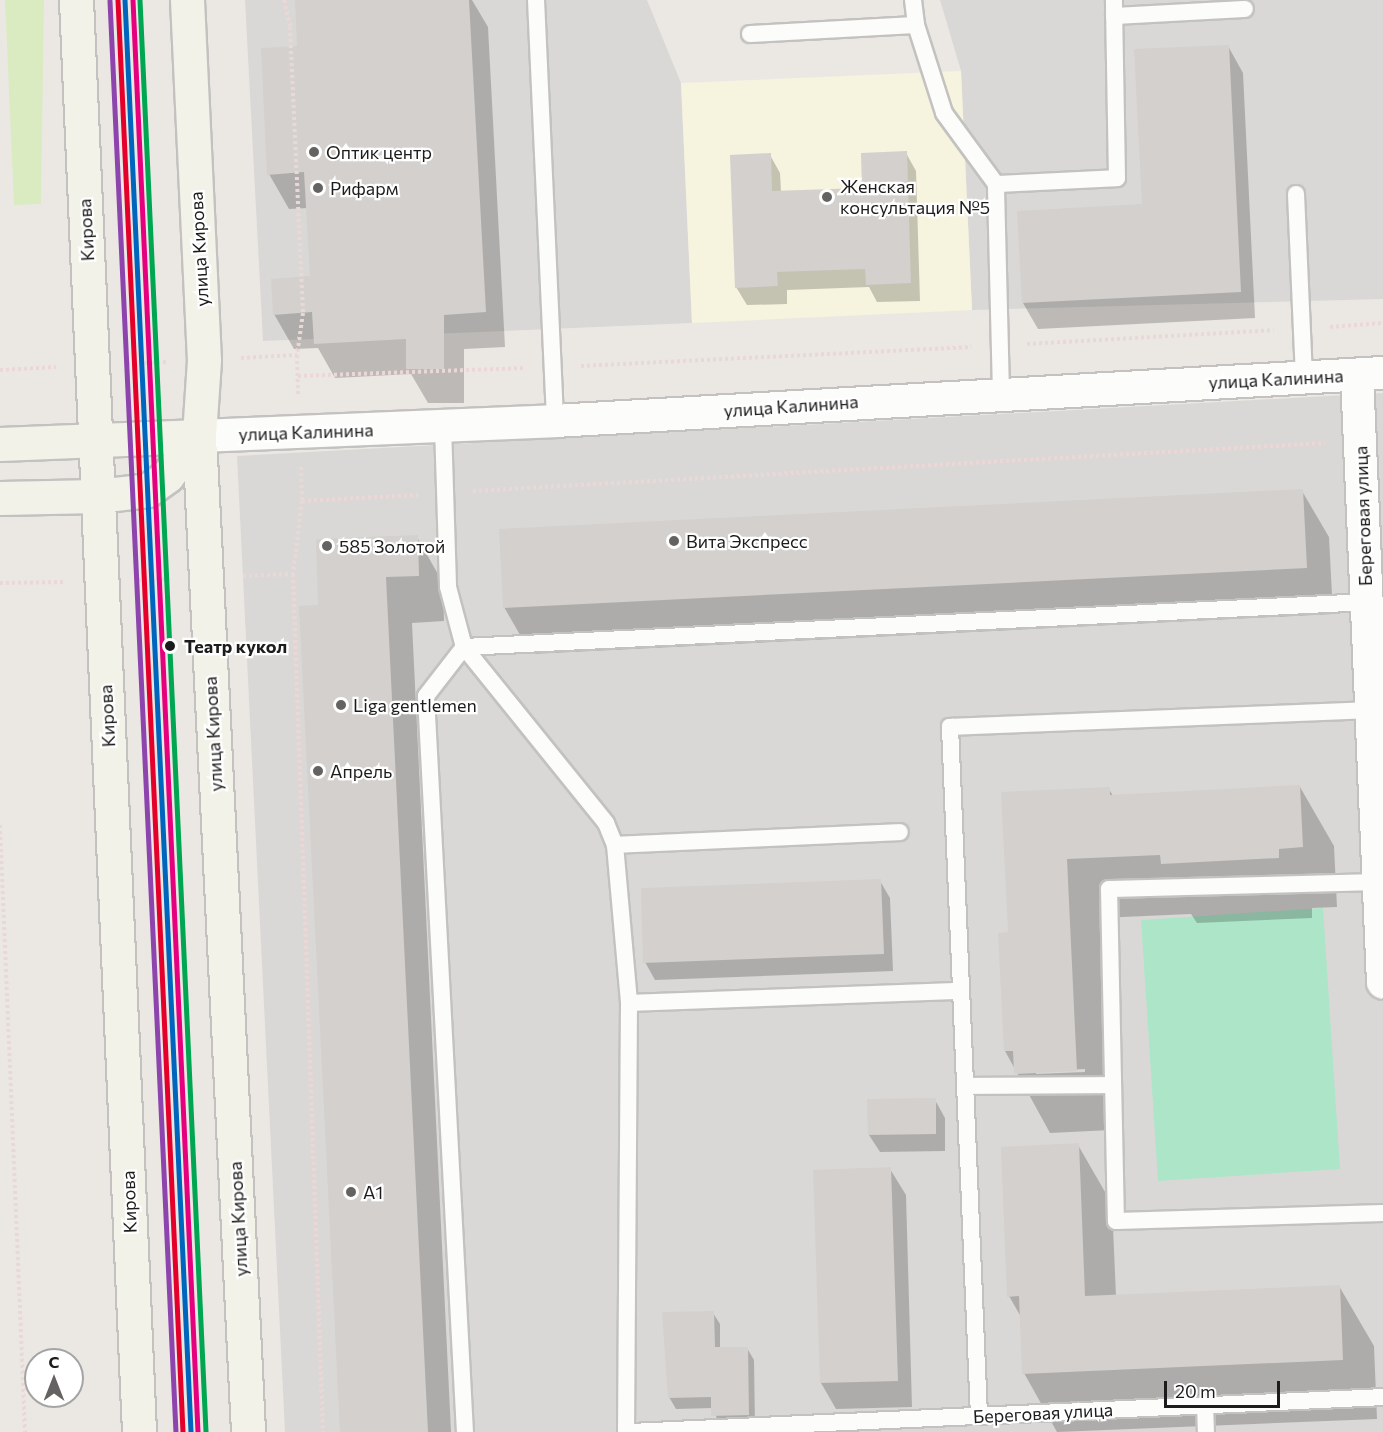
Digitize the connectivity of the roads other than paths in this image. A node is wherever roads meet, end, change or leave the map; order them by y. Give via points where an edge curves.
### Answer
1 (76, 0) edge
2 (187, 0) edge
3 (536, 0) edge
4 (913, 0) edge
5 (1114, 8) edge
6 (1245, 9) dead end
7 (916, 25) junction
8 (750, 34) dead end
9 (996, 184) junction
10 (1296, 195) dead end
11 (1370, 374) edge
12 (1304, 377) junction
13 (1001, 393) junction
14 (555, 421) junction
15 (443, 426) junction
16 (199, 436) junction
17 (95, 440) junction
18 (0, 444) edge
19 (98, 496) junction
20 (0, 498) edge
21 (1367, 602) junction
22 (464, 647) junction
23 (1371, 710) junction
24 (900, 832) dead end
25 (615, 845) junction
26 (1379, 882) junction
27 (1383, 982) edge
28 (961, 991) junction
29 (629, 1002) junction
30 (1113, 1085) junction
31 (965, 1086) junction
32 (1383, 1213) edge
33 (1383, 1397) edge
34 (1205, 1405) junction
35 (979, 1416) junction
36 (910, 1425) edge
37 (139, 1432) edge
38 (248, 1432) edge
39 (465, 1432) edge
40 (626, 1432) edge
41 (632, 1432) edge
42 (1206, 1432) edge

1 - 17 main road, Кирова
2 - 16 main road, улица Кирова via 204,360
3 - 14 lane
4 - 7 lane
5 - 6 lane
5 - 9 lane via 1117,178
7 - 8 lane
7 - 9 lane via 944,113
9 - 13 lane
10 - 12 lane
11 - 12 street, улица Калинина
11 - 21 street, Береговая улица via 1360,442
12 - 13 street, улица Калинина
13 - 14 street, улица Калинина
14 - 15 street, улица Калинина
15 - 16 street, улица Калинина
15 - 22 lane via 448,587
16 - 17 main road, улица Калинина
16 - 19 main road via 167,476 148,490
16 - 38 main road, улица Кирова
17 - 18 main road, улица Калинина
17 - 19 main road, Кирова
19 - 20 main road
19 - 37 main road, Кирова
21 - 22 lane
21 - 23 street, Береговая улица
22 - 25 lane via 606,823
22 - 39 lane via 426,696
23 - 26 street, Береговая улица
23 - 28 lane via 950,727
24 - 25 lane
25 - 29 lane
26 - 27 street, Береговая улица
26 - 30 lane via 1108,889
28 - 29 lane
28 - 31 lane
29 - 40 lane
30 - 31 lane
30 - 32 lane via 1116,1221
31 - 35 lane
33 - 34 lane, Береговая улица
34 - 35 lane, Береговая улица
34 - 42 lane
35 - 36 lane, Береговая улица
36 - 41 lane, Береговая улица

